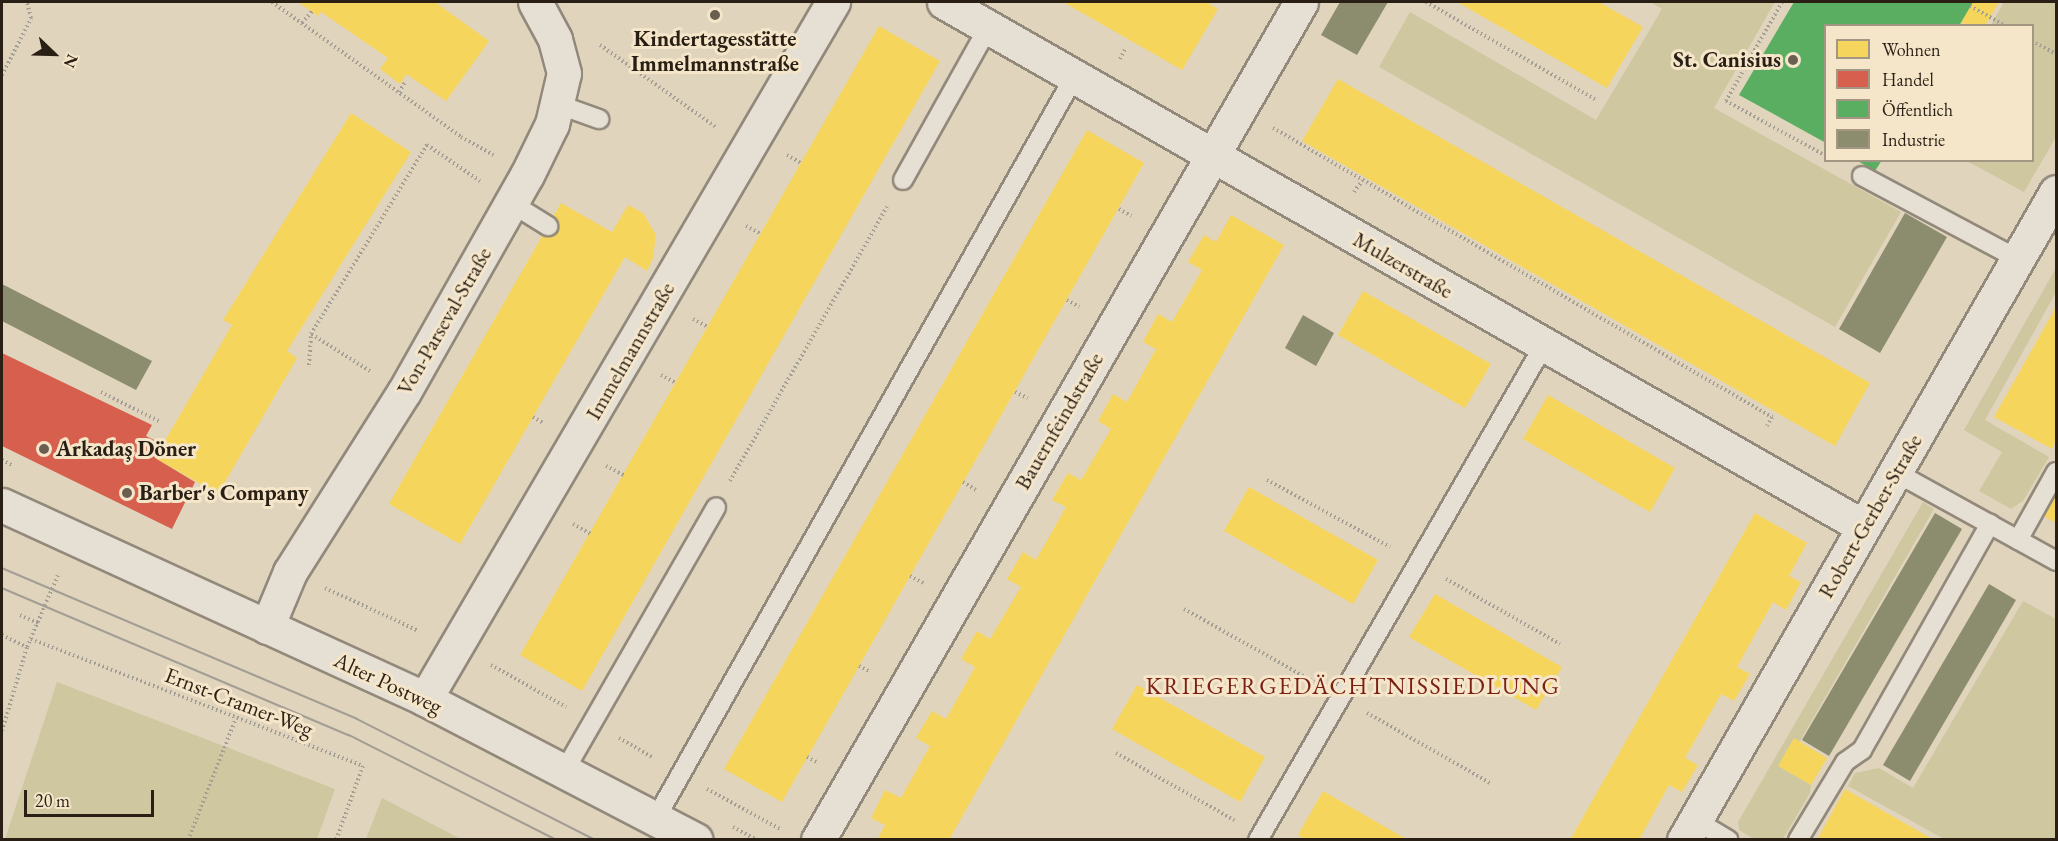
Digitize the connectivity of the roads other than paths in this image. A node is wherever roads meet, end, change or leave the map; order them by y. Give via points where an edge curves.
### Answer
1 (535, 2) edge
2 (833, 2) edge
3 (944, 2) edge
4 (1301, 2) edge
5 (988, 28) junction
6 (1074, 77) junction
7 (557, 104) junction
8 (599, 119) dead end
9 (1212, 155) junction
10 (1862, 176) dead end
11 (903, 180) road end
12 (2056, 192) edge
13 (511, 203) junction
14 (548, 226) dead end
15 (2018, 259) junction
16 (1544, 345) junction
17 (1895, 472) junction
18 (2056, 472) edge
19 (2, 505) edge
20 (716, 507) road end
21 (1990, 524) junction
22 (1864, 527) junction
23 (2018, 540) junction
24 (2056, 561) edge
25 (267, 627) junction
26 (425, 699) junction
27 (565, 770) junction
28 (656, 818) junction
29 (1690, 830) edge
30 (803, 837) edge
31 (1259, 837) edge
32 (696, 840) edge
33 (1728, 840) edge
34 (1798, 840) edge

1 - 7 street, Von-Parseval-Straße via 555,39 564,73
2 - 26 street, Immelmannstraße via 458,649
3 - 5 street, Mulzerstraße
4 - 9 street, Bauernfeindstraße
5 - 6 street, Mulzerstraße
5 - 11 lane
6 - 9 street, Mulzerstraße
6 - 28 lane
7 - 8 lane
7 - 13 street, Von-Parseval-Straße via 552,124
9 - 16 street, Mulzerstraße
9 - 30 street, Bauernfeindstraße
10 - 15 lane
12 - 15 street, Robert-Gerber-Straße
13 - 14 lane
13 - 25 street, Von-Parseval-Straße via 404,392 290,572
15 - 17 street, Robert-Gerber-Straße
16 - 22 street, Mulzerstraße
16 - 31 lane
17 - 21 lane
17 - 22 street, Robert-Gerber-Straße
18 - 23 lane
19 - 25 street, Alter Postweg
20 - 27 lane
21 - 23 lane
21 - 34 lane via 1862,750 1845,762
22 - 29 street, Robert-Gerber-Straße
23 - 24 lane
25 - 26 street, Alter Postweg
26 - 27 street, Alter Postweg
27 - 28 street, Alter Postweg
28 - 32 street, Alter Postweg
29 - 33 lane

